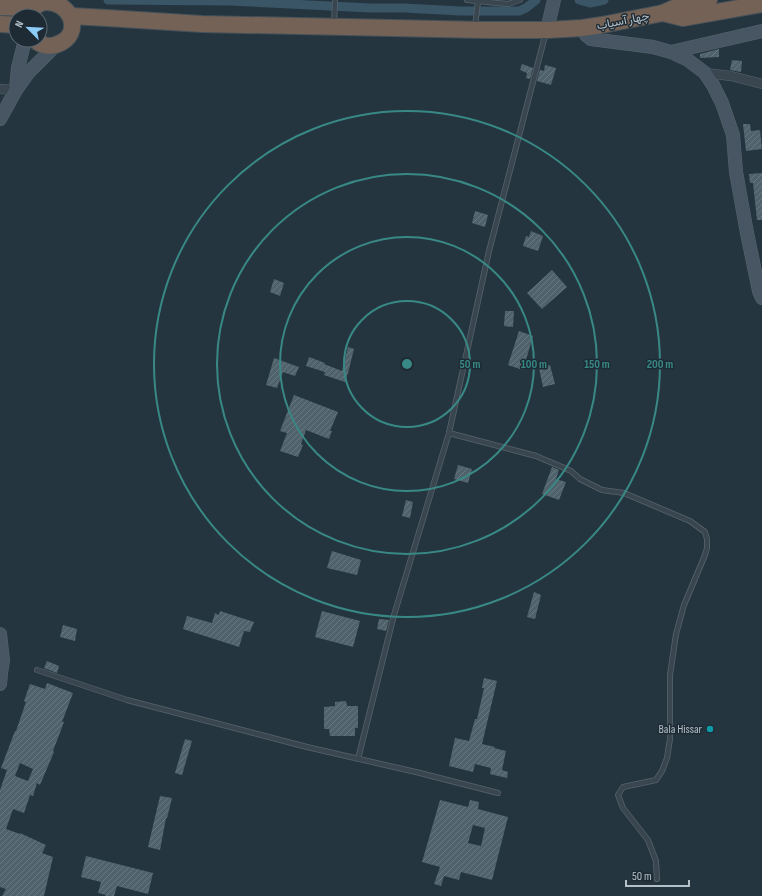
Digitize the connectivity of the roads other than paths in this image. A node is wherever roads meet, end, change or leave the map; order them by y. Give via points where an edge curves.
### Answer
1 (335, 0) edge
2 (467, 0) edge
3 (520, 0) edge
4 (554, 0) edge
5 (709, 0) edge
6 (478, 1) edge
7 (762, 4) edge
8 (35, 8) edge
9 (61, 9) edge
10 (663, 13) junction
11 (476, 25) junction
12 (333, 27) junction
13 (582, 28) junction
14 (547, 30) junction
15 (762, 30) edge
16 (56, 45) junction
17 (48, 46) edge
18 (23, 48) edge
19 (671, 52) junction
20 (704, 73) junction
21 (762, 84) edge
22 (0, 89) edge
23 (16, 90) junction
24 (0, 119) edge
25 (762, 298) edge
26 (449, 433) junction
27 (0, 635) edge
28 (37, 670) dead end
29 (0, 684) edge
30 (358, 759) junction
31 (498, 793) dead end
32 (657, 879) dead end

1 - 12 lane
2 - 6 lane
3 - 6 lane via 508,4
4 - 14 street
5 - 10 highway, چهار آسیاب via 682,5
6 - 11 lane
7 - 10 highway, چهار آسیاب via 683,18
8 - 9 highway via 40,3
9 - 12 highway, چهار آسیاب via 107,18 202,24
9 - 16 highway via 68,37
10 - 13 highway, چهار آسیاب
11 - 12 highway, چهار آسیاب
11 - 14 highway, چهار آسیاب
13 - 14 highway, چهار آسیاب
13 - 19 street via 591,39 653,47
14 - 26 lane via 489,252
15 - 19 street
16 - 17 highway
16 - 23 street via 29,72
18 - 23 street
19 - 20 street via 688,60
20 - 21 street via 731,76
20 - 25 street via 714,85 733,135 736,172
22 - 23 street
23 - 24 street
26 - 30 lane via 394,615
26 - 32 lane via 536,456 571,471 580,479 602,490 624,493 690,521 704,532 707,548 684,605 676,634 670,674 670,739 667,758 656,780 623,787 618,795 623,808 648,840 656,861
27 - 29 street via 3,660
28 - 30 lane via 127,700
30 - 31 lane

